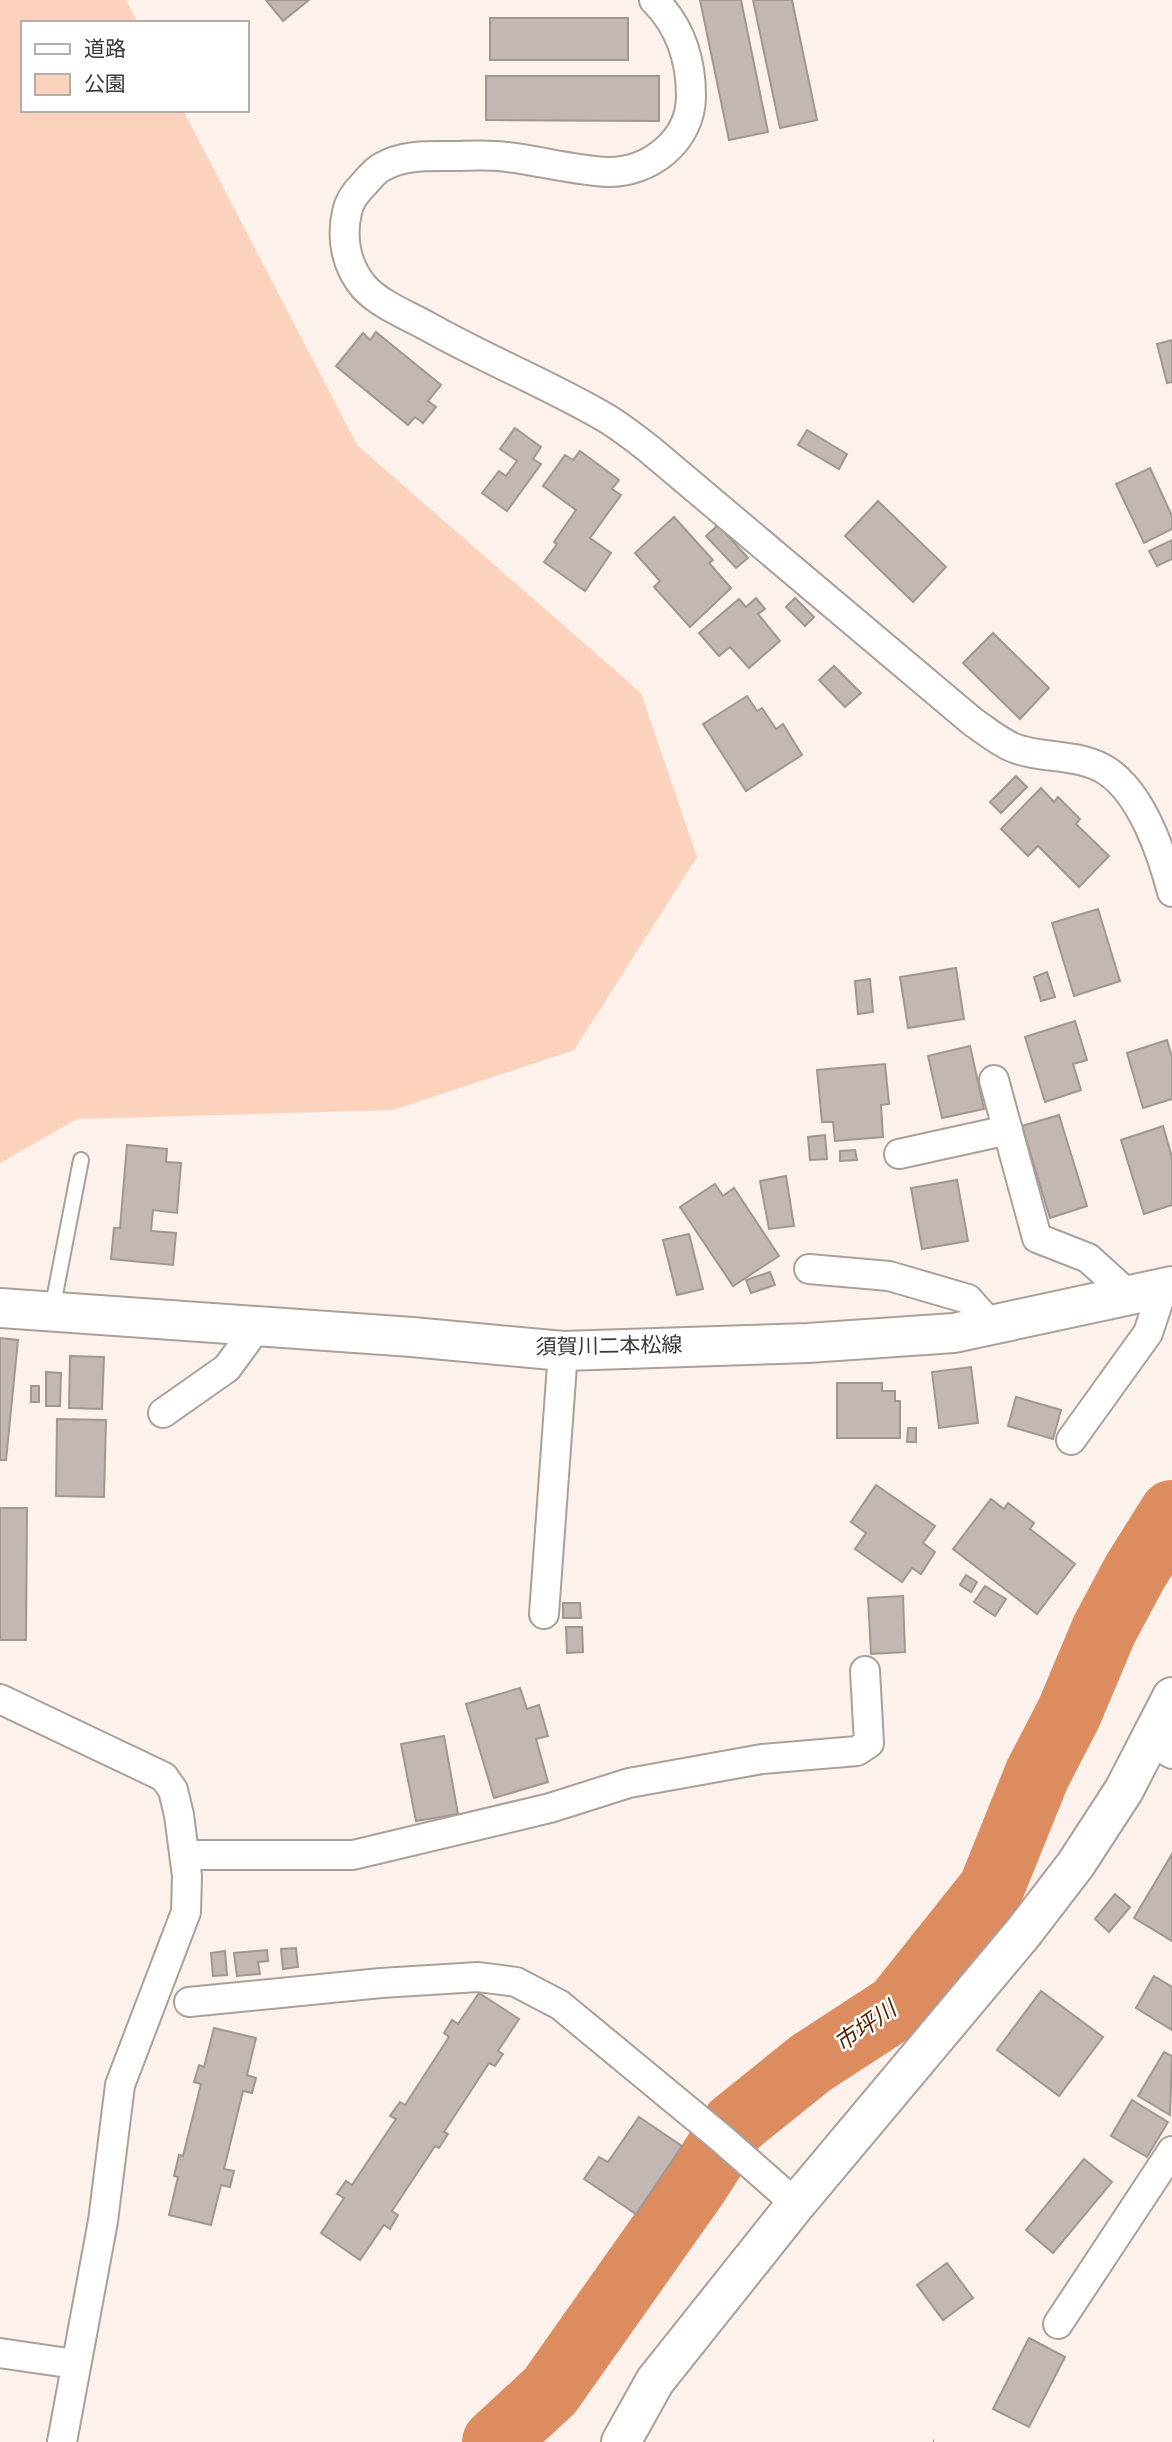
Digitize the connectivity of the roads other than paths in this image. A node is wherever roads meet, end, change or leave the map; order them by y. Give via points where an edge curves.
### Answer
1 (654, 0) edge
2 (1172, 892) edge
3 (995, 1080) dead end
4 (1008, 1130) junction
5 (899, 1154) dead end
6 (81, 1160) dead end
7 (809, 1269) dead end
8 (1155, 1289) edge
9 (0, 1308) edge
10 (51, 1311) junction
11 (991, 1325) junction
12 (257, 1326) junction
13 (563, 1351) junction
14 (163, 1413) dead end
15 (1071, 1440) dead end
16 (544, 1614) dead end
17 (865, 1671) dead end
18 (1172, 1698) edge
19 (0, 1699) edge
20 (1161, 1748) edge
21 (185, 1855) junction
22 (189, 2001) dead end
23 (1172, 2151) edge
24 (796, 2204) junction
25 (1058, 2324) dead end
26 (0, 2353) edge
27 (75, 2364) junction
28 (62, 2442) edge
29 (621, 2442) edge

1 - 2 street via 679,31 691,77 687,117 672,145 648,164 606,172 503,156 409,157 390,163 357,191 347,209 345,249 356,274 376,297 606,419 649,449 972,722 1014,748 1075,758 1107,771 1133,796 1164,863
3 - 4 street
4 - 5 street
4 - 8 street via 1037,1238
6 - 10 lane
7 - 11 street via 889,1276 968,1299
8 - 11 main road, 須賀川二本松線
8 - 15 street via 1148,1333
9 - 10 main road, 須賀川二本松線
10 - 12 main road, 須賀川二本松線
11 - 13 main road, 須賀川二本松線 via 954,1333 808,1343
12 - 13 main road, 須賀川二本松線
12 - 14 street via 227,1368
13 - 16 street
17 - 21 street via 869,1743 857,1751 762,1759 629,1783 550,1808 353,1855
18 - 20 main road
19 - 21 street via 164,1777 173,1790
20 - 24 main road via 1124,1790 1023,1933
21 - 27 street via 186,1912 120,2085 103,2221
22 - 24 street via 478,1977 516,1982 560,2004
23 - 25 street
24 - 29 main road via 655,2381
26 - 27 street
27 - 28 street

